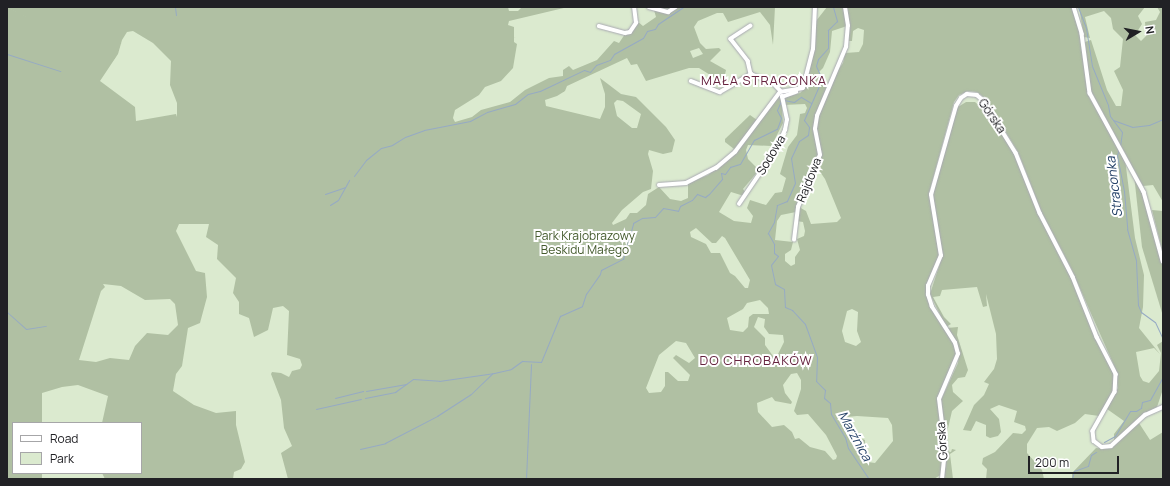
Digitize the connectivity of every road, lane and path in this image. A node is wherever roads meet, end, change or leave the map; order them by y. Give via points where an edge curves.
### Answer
1 (634, 7) edge
2 (649, 7) edge
3 (676, 7) edge
4 (815, 7) edge
5 (845, 7) edge
6 (1074, 7) edge
7 (599, 26) dead end
8 (751, 26) dead end
9 (751, 74) junction
10 (691, 81) dead end
11 (799, 90) junction
12 (781, 91) junction
13 (659, 185) dead end
14 (739, 204) dead end
15 (794, 240) dead end
16 (1163, 261) edge
17 (1163, 407) edge
18 (942, 479) edge

1 - 7 street via 637,21 630,32
2 - 3 street via 668,12
4 - 11 street via 813,49 805,84
5 - 15 street, Rajdowa via 848,26 846,47 816,121 820,155 798,207
6 - 16 street via 1082,34 1090,93 1144,192
8 - 9 street via 731,39 748,61
9 - 10 street via 722,91
9 - 12 street via 773,83
11 - 12 street
11 - 14 street, Sodowa via 782,98 788,122 782,139
12 - 13 street via 726,161 693,181
17 - 18 street, Górska via 1145,415 1111,446 1101,447 1093,440 1093,429 1116,390 1116,374 1097,337 1073,277 1040,213 1016,154 983,100 967,94 960,98 956,106 931,196 941,256 928,286 928,295 932,307 955,343 958,354 939,399 945,448

